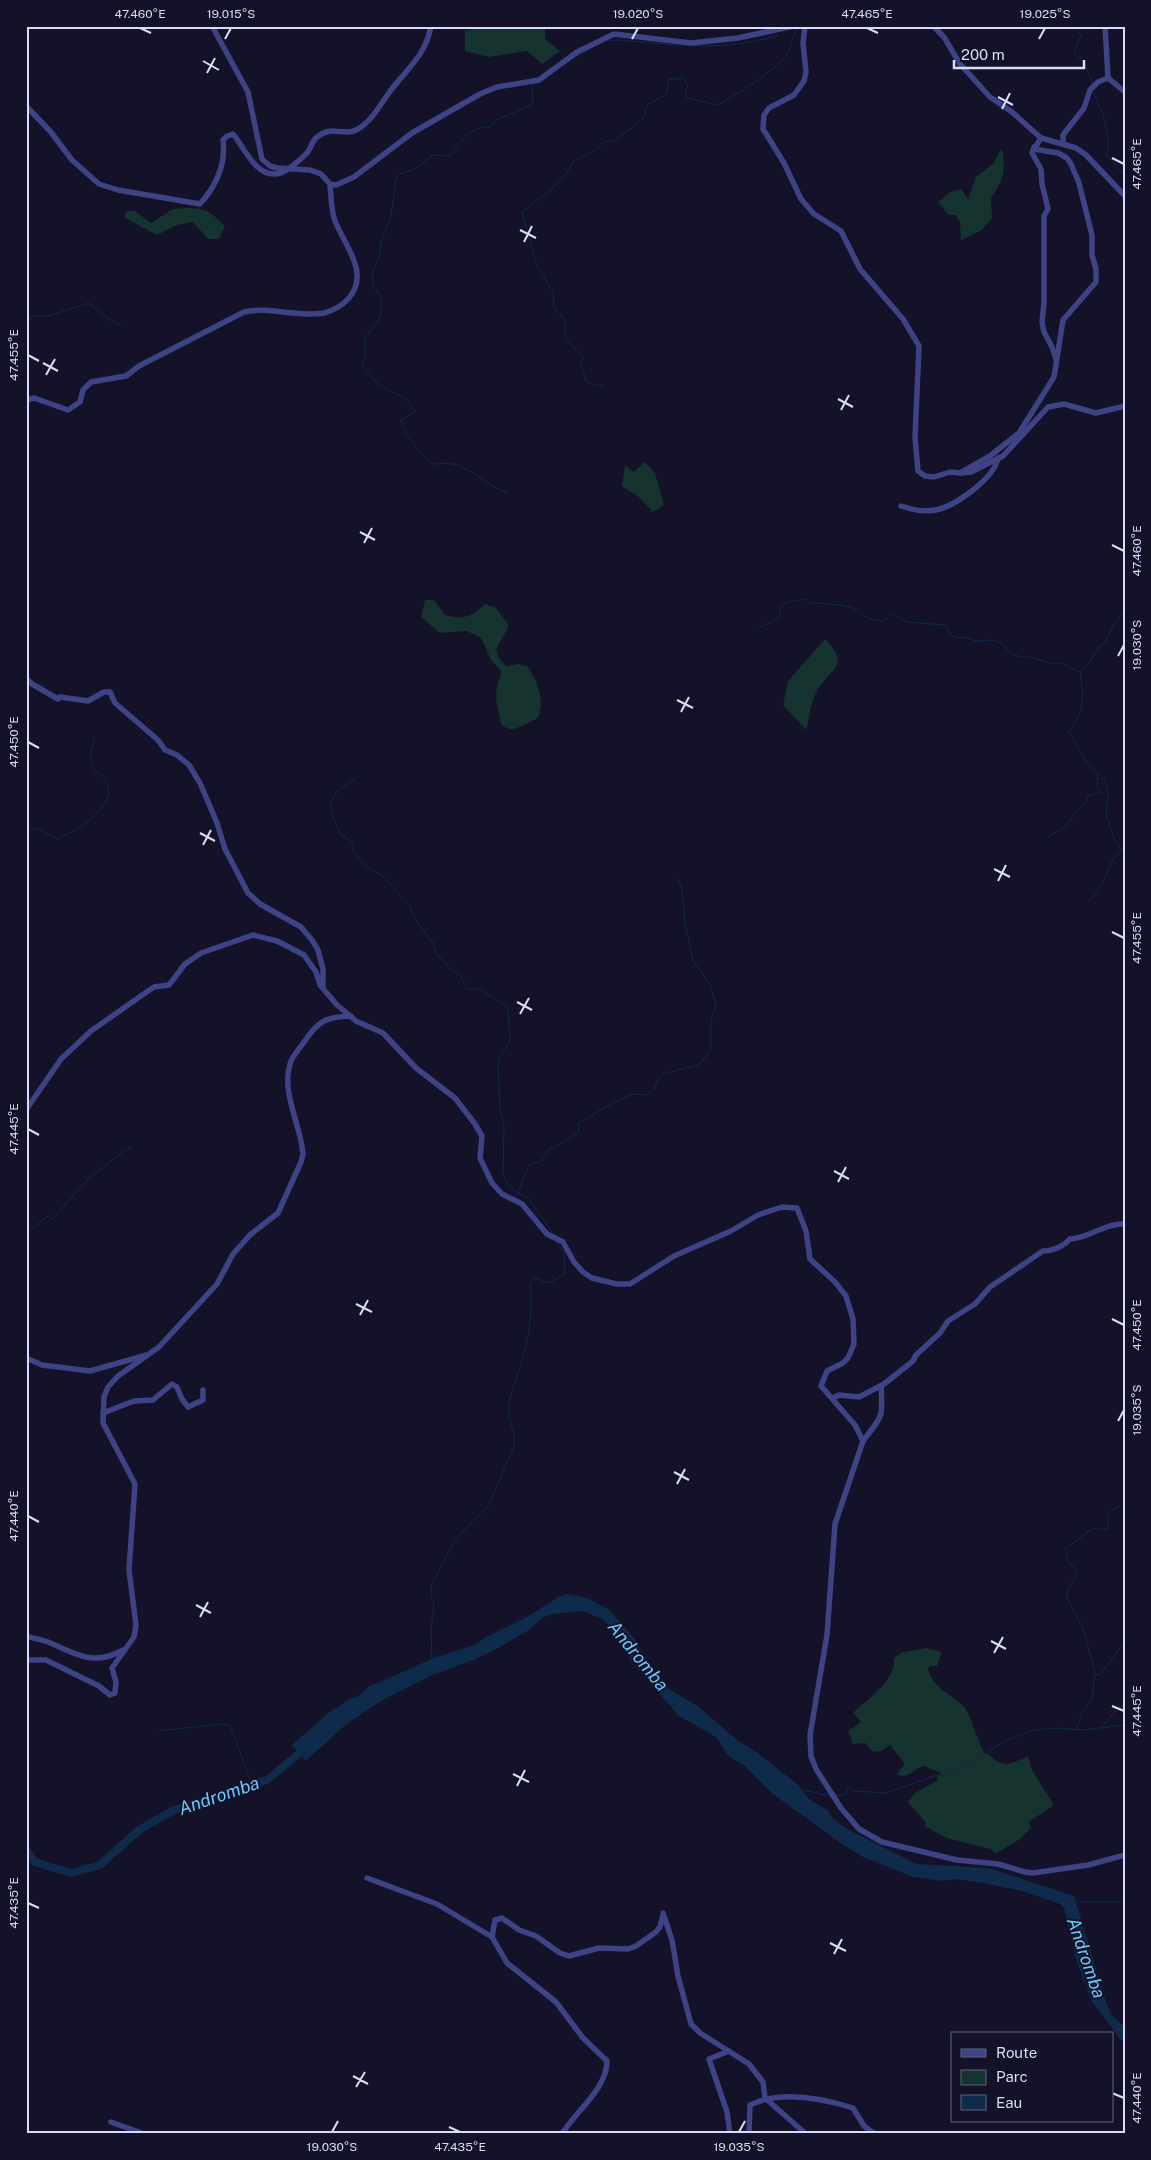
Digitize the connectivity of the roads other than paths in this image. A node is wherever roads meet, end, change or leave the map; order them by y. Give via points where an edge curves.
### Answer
1 (212, 26) edge
2 (431, 26) edge
3 (794, 26) edge
4 (805, 26) edge
5 (933, 26) edge
6 (1105, 26) edge
7 (1108, 78) junction
8 (1125, 92) edge
9 (26, 106) edge
10 (1041, 138) junction
11 (1063, 144) junction
12 (1035, 146) junction
13 (286, 169) junction
14 (330, 184) junction
15 (1125, 196) edge
16 (1057, 363) junction
17 (26, 400) edge
18 (1125, 406) edge
19 (998, 458) junction
20 (960, 473) junction
21 (901, 506) dead end
22 (26, 678) edge
23 (323, 988) junction
24 (351, 1016) junction
25 (26, 1110) edge
26 (1125, 1224) edge
27 (150, 1354) junction
28 (26, 1358) edge
29 (881, 1386) junction
30 (203, 1390) dead end
31 (833, 1398) junction
32 (103, 1413) junction
33 (863, 1441) junction
34 (26, 1636) edge
35 (125, 1648) junction
36 (26, 1660) edge
37 (1125, 1854) edge
38 (367, 1878) dead end
39 (492, 1938) junction
40 (729, 2052) junction
41 (765, 2098) junction
42 (110, 2122) dead end
43 (144, 2134) edge
44 (562, 2134) edge
45 (730, 2134) edge
46 (749, 2134) edge
47 (806, 2134) edge
48 (875, 2134) edge

1 - 13 street via 248,92 262,159 270,166
2 - 13 street via 417,60 359,129 351,132 330,129 315,139 306,153
3 - 14 street via 738,38 691,43 614,34 577,52 539,80 497,87 480,94 412,133 354,177 343,183
4 - 20 street via 804,81 794,95 769,108 764,115 763,129 801,199 814,214 841,231 860,269 903,319 919,346 915,437 920,474 934,477 950,472
5 - 10 street via 982,90
6 - 7 street
7 - 8 street
7 - 11 street via 1090,90 1084,108 1063,135
9 - 13 street via 90,178 118,190 200,204 223,166 223,140 233,134 263,172 277,174
10 - 11 street
10 - 12 street
11 - 15 street via 1086,155
12 - 16 street via 1032,153 1041,169 1048,209 1044,216 1042,322
12 - 16 street via 1034,149 1067,158 1071,164 1092,235 1097,278 1063,320
13 - 14 street via 321,174
14 - 17 street via 335,221 349,244 358,272 356,290 342,307 323,313 259,309 244,312 139,366 126,376 91,382 83,390 80,402 68,410 34,398
16 - 20 street via 1048,390 1038,399 1019,433 990,456
18 - 19 street via 1096,413 1064,404 1048,406 1031,422 1013,447
19 - 20 street via 971,472
19 - 21 street via 993,470 972,492 940,509 919,511
22 - 23 street via 58,699 88,701 110,692 115,703 165,750 189,765 248,893 260,904 301,927 312,940 323,969
23 - 24 street
23 - 25 street via 309,960 277,940 253,935 201,953 185,964 169,985 154,987 91,1030 61,1059
24 - 27 street via 329,1017 319,1024 290,1063 287,1078 303,1154 278,1213 250,1235 233,1254 217,1284
24 - 31 street via 383,1033 416,1068 455,1098 482,1136 480,1158 492,1183 502,1194 522,1204 547,1234 563,1242 574,1262 592,1278 630,1284 674,1256 731,1232 758,1215 782,1207 797,1208 806,1231 810,1259 846,1296 853,1319 854,1344 848,1358 823,1377 822,1386
26 - 29 street via 1095,1230 1070,1239 1054,1250 1043,1251 948,1321 913,1361
27 - 28 street via 90,1371 42,1364
27 - 32 street via 108,1387
29 - 31 street via 859,1397 839,1395
29 - 33 street via 884,1409
30 - 32 street via 203,1400 188,1407 172,1384 152,1400 134,1401
31 - 33 street via 855,1425
32 - 35 street via 107,1433 135,1484 129,1570 136,1625 134,1637
33 - 37 street via 835,1524 827,1635 810,1735 811,1756 816,1768 841,1808 867,1834 882,1842 957,1860 998,1864 1033,1873 1088,1865
34 - 35 street via 46,1641 76,1656 99,1659
35 - 36 street via 112,1668 116,1689 110,1695 99,1686 46,1660
38 - 39 street via 437,1904
39 - 40 street via 495,1920 502,1918 564,1955 583,1954 599,1948 628,1948 656,1932 663,1912 690,2024
39 - 44 street via 507,1963 556,2002 583,2038 607,2061 607,2071 595,2092
40 - 41 street via 749,2064 763,2082
40 - 45 street via 708,2059 727,2112
41 - 46 street via 750,2105
41 - 47 street
41 - 48 street via 823,2099 853,2108 864,2126
42 - 43 street

